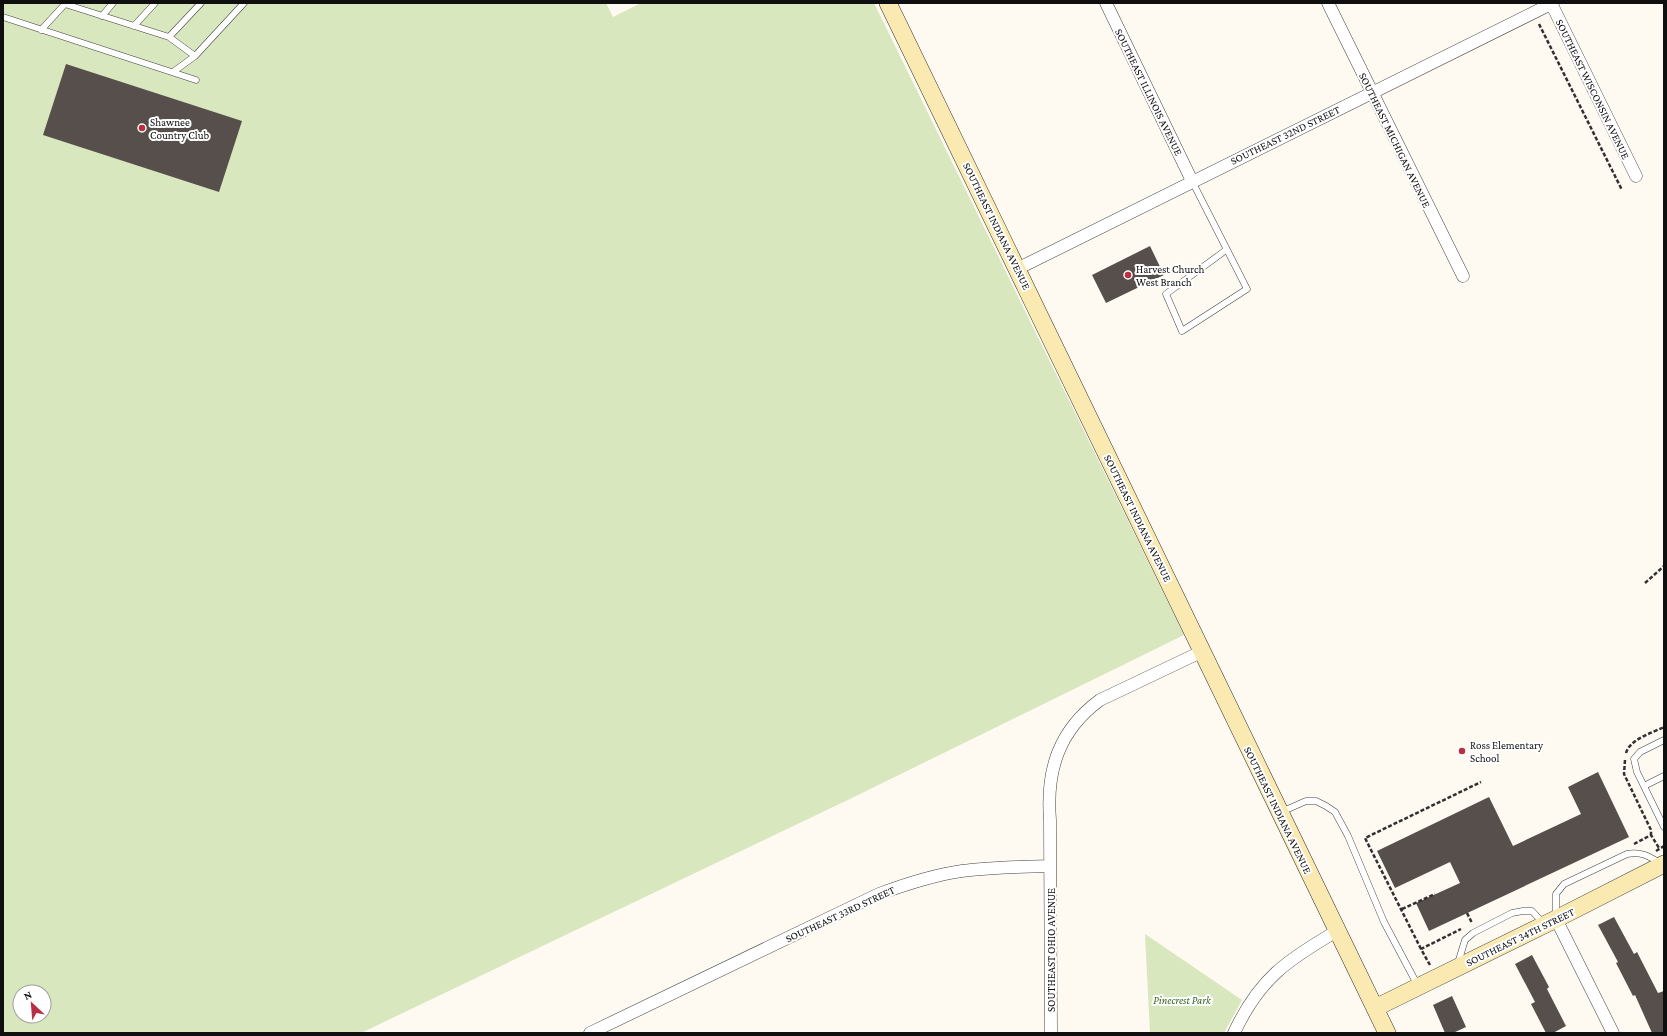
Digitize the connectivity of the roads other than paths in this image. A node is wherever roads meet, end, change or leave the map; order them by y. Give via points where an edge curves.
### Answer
1 (65, 3) edge
2 (113, 3) edge
3 (155, 3) edge
4 (201, 3) edge
5 (244, 3) edge
6 (888, 3) edge
7 (1106, 3) edge
8 (1328, 3) edge
9 (1552, 3) edge
10 (102, 16) junction
11 (3, 17) edge
12 (134, 26) junction
13 (42, 30) junction
14 (169, 38) junction
15 (195, 56) junction
16 (172, 72) junction
17 (196, 80) dead end
18 (1372, 92) junction
19 (1636, 176) dead end
20 (1192, 181) junction
21 (1226, 250) junction
22 (1018, 269) junction
23 (1463, 276) dead end
24 (1203, 651) junction
25 (1664, 740) edge
26 (1664, 776) edge
27 (1644, 786) junction
28 (1279, 813) junction
29 (1662, 819) edge
30 (1664, 827) edge
31 (1664, 864) edge
32 (1050, 866) junction
33 (1550, 922) junction
34 (1337, 931) junction
35 (1457, 967) junction
36 (1418, 987) junction
37 (1375, 1008) junction
38 (590, 1033) edge
39 (1051, 1033) edge
40 (1234, 1033) edge
41 (1387, 1033) edge
42 (1613, 1033) edge

1 - 10 lane
1 - 13 lane
2 - 10 lane
3 - 12 lane
4 - 14 lane
5 - 15 lane
6 - 22 street, SOUTHEAST INDIANA AVENUE
7 - 20 street, SOUTHEAST ILLINOIS AVENUE
8 - 18 street, SOUTHEAST MICHIGAN AVENUE
9 - 18 street, SOUTHEAST 32ND STREET
9 - 19 street, SOUTHEAST WISCONSIN AVENUE
10 - 12 lane
11 - 13 lane
12 - 14 lane
13 - 16 lane
14 - 15 lane
15 - 16 lane
16 - 17 lane
18 - 20 street, SOUTHEAST 32ND STREET
18 - 23 street, SOUTHEAST MICHIGAN AVENUE
20 - 21 lane
20 - 22 street, SOUTHEAST 32ND STREET
21 - 21 lane via 1247,289 1182,331 1166,294
22 - 24 street, SOUTHEAST INDIANA AVENUE
24 - 28 street, SOUTHEAST INDIANA AVENUE
24 - 32 street via 1100,700 1070,729 1055,760 1050,781
25 - 27 lane via 1640,752 1634,759
26 - 27 lane
27 - 29 lane
28 - 34 street, SOUTHEAST INDIANA AVENUE
28 - 36 lane via 1306,801 1316,801 1335,812 1348,836 1384,922
29 - 30 lane
31 - 33 street, SOUTHEAST 34TH STREET
31 - 33 lane via 1640,853 1627,854 1564,884 1556,894
32 - 38 street, SOUTHEAST 33RD STREET via 963,871 909,883 879,894
32 - 39 street, SOUTHEAST OHIO AVENUE
33 - 35 street, SOUTHEAST 34TH STREET
33 - 35 lane via 1532,912 1512,913 1473,933 1465,940
33 - 42 street
34 - 37 street, SOUTHEAST INDIANA AVENUE
34 - 40 street via 1289,960 1272,976 1253,998
35 - 36 street, SOUTHEAST 34TH STREET
36 - 37 street, SOUTHEAST 34TH STREET
37 - 41 street, SOUTHEAST INDIANA AVENUE

